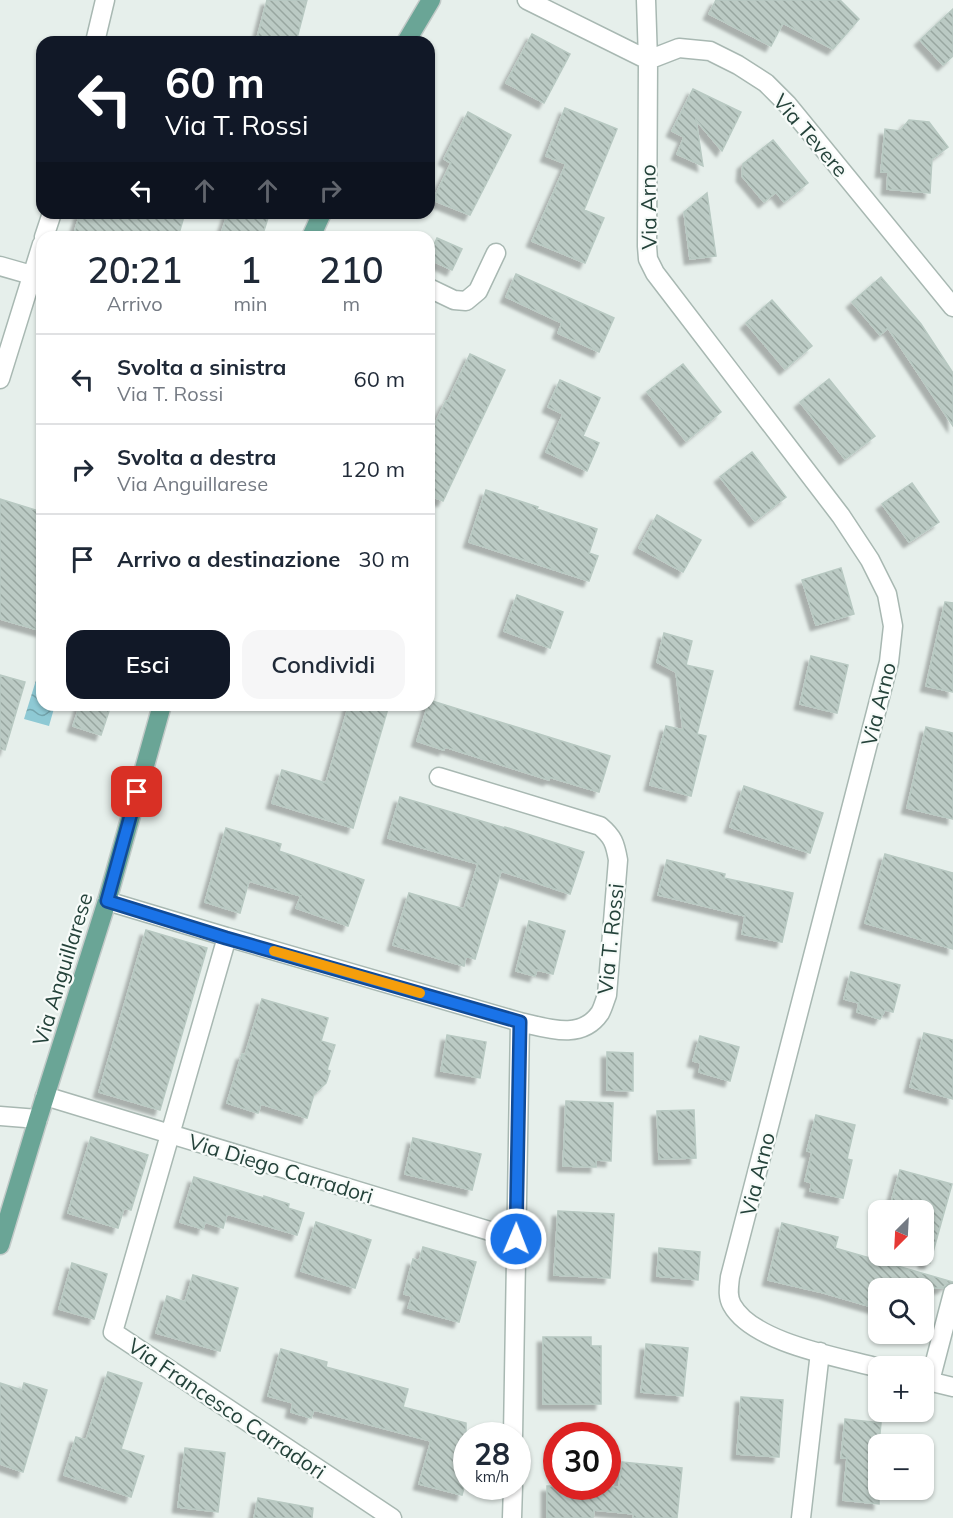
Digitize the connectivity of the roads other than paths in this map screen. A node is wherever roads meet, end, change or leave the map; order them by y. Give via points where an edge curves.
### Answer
1 (105, 0) edge
2 (431, 0) edge
3 (527, 0) edge
4 (646, 0) edge
5 (96, 36) edge
6 (410, 36) edge
7 (648, 60) junction
8 (496, 253) dead end
9 (0, 266) edge
10 (36, 277) edge
11 (36, 280) edge
12 (435, 291) edge
13 (953, 307) edge
14 (0, 379) edge
15 (160, 711) edge
16 (439, 777) dead end
17 (107, 901) junction
18 (226, 938) junction
19 (520, 1022) junction
20 (45, 1096) junction
21 (0, 1116) edge
22 (38, 1119) junction
23 (170, 1134) junction
24 (516, 1239) junction
25 (0, 1245) edge
26 (953, 1293) edge
27 (820, 1352) junction
28 (934, 1357) edge
29 (868, 1365) edge
30 (934, 1383) edge
31 (953, 1387) edge
32 (513, 1422) edge
33 (513, 1500) edge
34 (392, 1518) edge
35 (512, 1518) edge
36 (801, 1518) edge

1 - 5 street
2 - 6 main road
3 - 7 street
4 - 7 street, Via Arno
7 - 13 street, Via Tevere via 679,48 710,51 766,83
7 - 27 street, Via Arno via 648,260 841,516 887,594 892,626 889,662 728,1293 731,1304 746,1322 777,1339
8 - 12 street via 478,291 466,301
9 - 10 street
11 - 14 street
15 - 17 main road, Via Anguillarese
16 - 19 street, Via T. Rossi via 600,826 615,844 618,860 607,994 600,1012 586,1026 572,1030
17 - 18 street, Via T. Rossi
17 - 20 main road, Via Anguillarese
18 - 19 street, Via T. Rossi
18 - 23 street
19 - 24 street
20 - 22 main road, Via Anguillarese
20 - 23 street, Via Diego Carradori
21 - 22 street
22 - 25 main road, Via Anguillarese
23 - 24 street, Via Diego Carradori
23 - 34 street, Via Francesco Carradori via 113,1332
24 - 32 street
26 - 28 street
27 - 29 street, Via Arno
27 - 36 street
30 - 31 street
33 - 35 street

